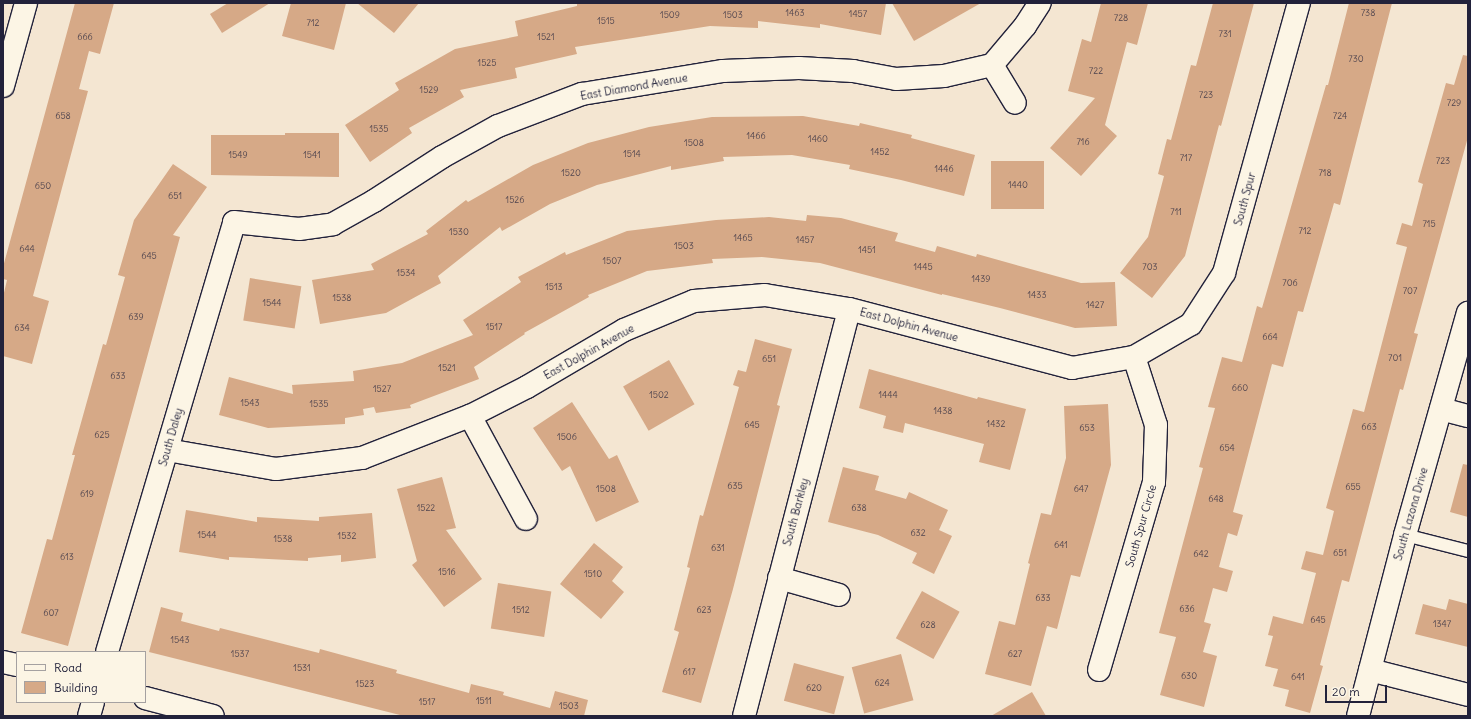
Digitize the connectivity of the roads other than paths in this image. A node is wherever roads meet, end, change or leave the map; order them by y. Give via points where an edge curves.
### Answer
1 (26, 3) edge
2 (1040, 3) edge
3 (1299, 3) edge
4 (992, 65) junction
5 (3, 86) edge
6 (1015, 102) dead end
7 (234, 222) joint
8 (849, 309) junction
9 (1468, 313) edge
10 (1134, 357) junction
11 (1441, 409) junction
12 (470, 416) junction
13 (1468, 416) edge
14 (167, 450) junction
15 (526, 519) dead end
16 (1405, 535) junction
17 (1468, 551) edge
18 (779, 578) junction
19 (839, 595) dead end
20 (107, 651) edge
21 (3, 662) edge
22 (16, 665) edge
23 (1099, 670) dead end
24 (1370, 670) junction
25 (1468, 695) edge
26 (146, 698) edge
27 (93, 703) edge
28 (89, 716) edge
29 (213, 716) edge
30 (744, 716) edge
31 (1358, 716) edge

1 - 5 street
2 - 4 street via 1025,26
3 - 10 street, South Spur via 1224,273 1191,324
4 - 6 street
4 - 7 street, East Diamond Avenue via 944,76 896,79 853,71 799,68 723,71 582,94 498,126 333,224 299,229
7 - 14 street, South Daley
8 - 10 street, East Dolphin Avenue via 1072,368
8 - 12 street, East Dolphin Avenue via 765,295 694,301 624,330 527,387
8 - 18 street, South Barkley
9 - 11 street, South Lazona Drive
10 - 23 street, South Spur Circle via 1156,425 1154,482
11 - 13 street
11 - 16 street, South Lazona Drive
12 - 14 street, East Dolphin Avenue via 362,458 276,469
12 - 15 street
14 - 20 street, South Daley
16 - 17 lane
16 - 24 street, South Lazona Drive
18 - 19 street
18 - 30 street, South Barkley
21 - 22 street
24 - 25 street
24 - 31 street, South Lazona Drive
26 - 29 street
27 - 28 street

